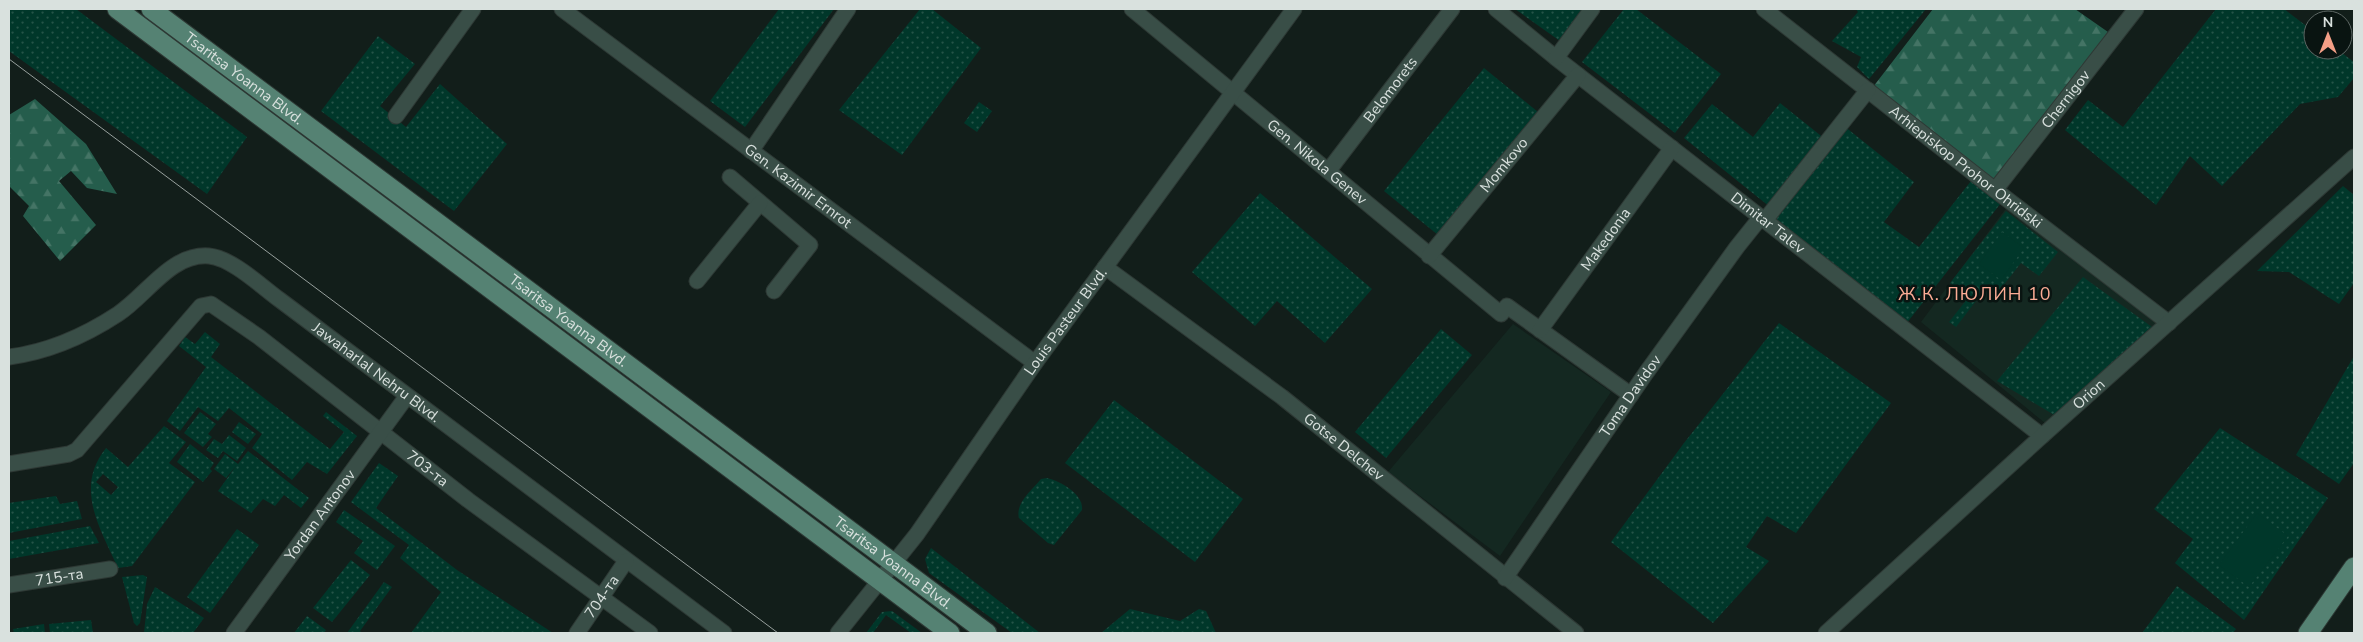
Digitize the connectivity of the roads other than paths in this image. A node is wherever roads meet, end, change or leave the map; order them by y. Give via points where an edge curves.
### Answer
1 (117, 9) edge
2 (151, 9) edge
3 (473, 9) edge
4 (562, 9) edge
5 (848, 9) edge
6 (1132, 9) edge
7 (1294, 9) edge
8 (1452, 9) edge
9 (1496, 9) edge
10 (1592, 9) edge
11 (1764, 9) edge
12 (2136, 9) edge
13 (1556, 58) junction
14 (1578, 74) junction
15 (1868, 90) junction
16 (1234, 92) junction
17 (396, 116) dead end
18 (1672, 148) junction
19 (751, 150) junction
20 (2354, 157) edge
21 (1329, 170) junction
22 (730, 176) dead end
23 (1996, 190) junction
24 (760, 203) junction
25 (1763, 219) junction
26 (1429, 256) junction
27 (1105, 267) junction
28 (697, 281) dead end
29 (774, 291) dead end
30 (2169, 323) junction
31 (1540, 330) junction
32 (9, 357) edge
33 (1035, 363) junction
34 (1631, 394) junction
35 (407, 396) junction
36 (381, 433) junction
37 (2042, 436) junction
38 (9, 464) edge
39 (626, 561) junction
40 (893, 563) junction
41 (2354, 567) edge
42 (110, 569) dead end
43 (1505, 578) junction
44 (880, 580) junction
45 (9, 585) edge
46 (600, 597) junction
47 (234, 633) edge
48 (577, 633) edge
49 (650, 633) edge
50 (724, 633) edge
51 (838, 633) edge
52 (950, 633) edge
53 (987, 633) edge
54 (1576, 633) edge
55 (1826, 633) edge
56 (2308, 633) edge

1 - 44 main road, Tsaritsa Yoanna Blvd.
2 - 40 main road, Tsaritsa Yoanna Blvd.
3 - 17 street
4 - 19 street, Gen. Kazimir Ernrot
5 - 19 street
6 - 16 street, Gen. Nikola Genev
7 - 16 street, Louis Pasteur Blvd.
8 - 21 street, Belomorets
9 - 13 street, Dimitar Talev
10 - 13 street
11 - 15 street, Arhiepiskop Prohor Ohridski
12 - 23 street, Chernigov
13 - 14 street, Dimitar Talev
14 - 18 street, Dimitar Talev
14 - 26 street, Momkovo
15 - 23 street, Arhiepiskop Prohor Ohridski
15 - 25 street, Toma Davidov
16 - 21 street, Gen. Nikola Genev
16 - 27 street, Louis Pasteur Blvd.
18 - 25 street, Dimitar Talev
18 - 31 street, Makedonia
19 - 33 street, Gen. Kazimir Ernrot
20 - 30 street, Orion
21 - 26 street, Gen. Nikola Genev
22 - 24 street
23 - 30 street, Arhiepiskop Prohor Ohridski
24 - 28 street
24 - 29 street via 810,245
25 - 34 street, Toma Davidov via 1736,247
25 - 37 street, Dimitar Talev
26 - 31 street, Gen. Nikola Genev via 1504,310
27 - 33 street, Louis Pasteur Blvd.
27 - 43 street, Gotse Delchev via 1282,397
30 - 37 street, Orion
31 - 34 street
32 - 35 street, Jawaharlal Nehru Blvd. via 38,351 78,336 120,312 182,261 209,256 240,271
33 - 40 street, Louis Pasteur Blvd.
34 - 43 street, Toma Davidov
35 - 36 street, Yordan Antonov
35 - 39 street, Jawaharlal Nehru Blvd.
36 - 38 street, 703-та via 259,337 208,304 200,306 77,450
36 - 46 street, 703-та
36 - 47 street, Yordan Antonov
37 - 55 street, Orion
39 - 46 street, 704-та
39 - 50 street, Jawaharlal Nehru Blvd.
40 - 44 street, Louis Pasteur Blvd.
40 - 53 main road, Tsaritsa Yoanna Blvd.
41 - 56 main road
42 - 45 street, 715-та
43 - 54 street, Gotse Delchev
44 - 51 street, Louis Pasteur Blvd.
44 - 52 main road, Tsaritsa Yoanna Blvd.
46 - 48 street, 704-та
46 - 49 street, 703-та

